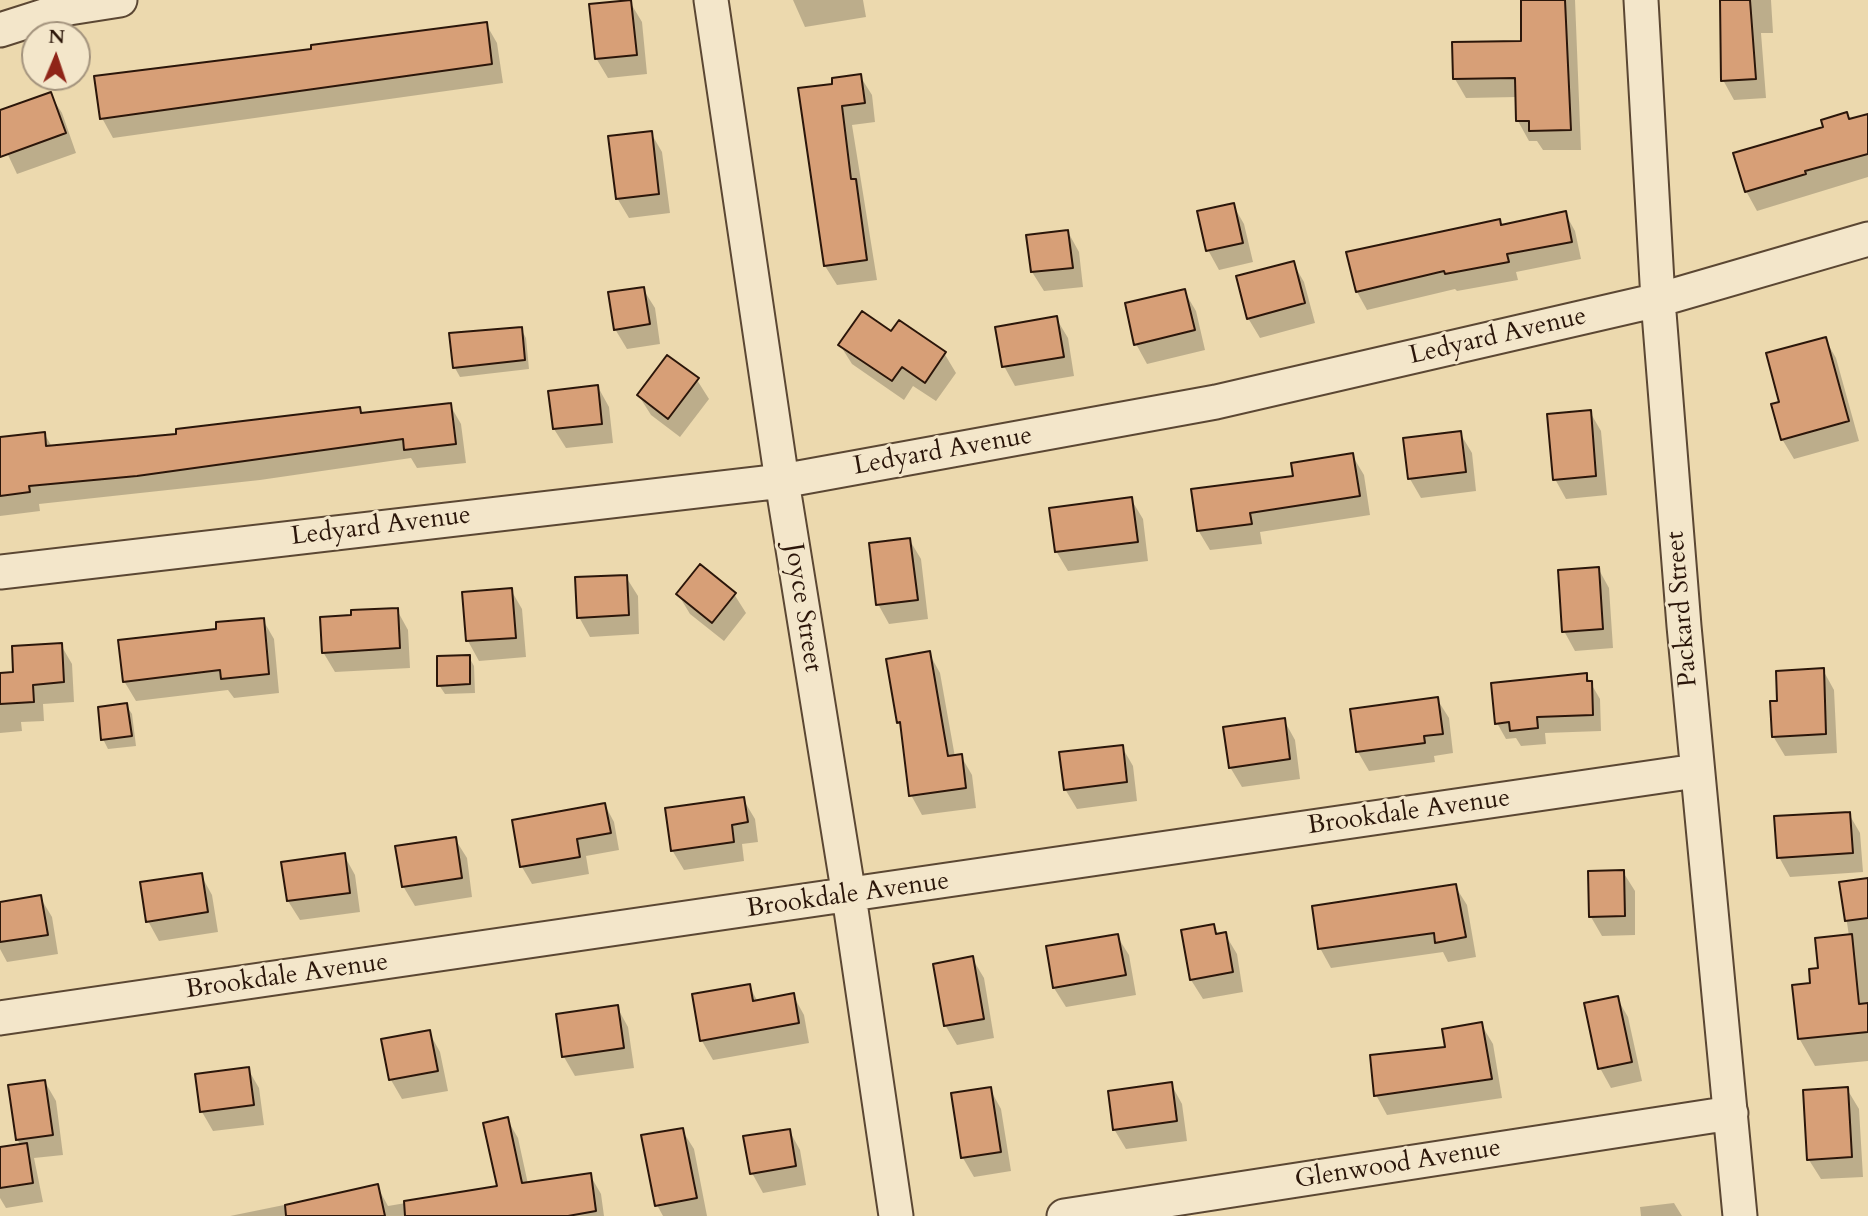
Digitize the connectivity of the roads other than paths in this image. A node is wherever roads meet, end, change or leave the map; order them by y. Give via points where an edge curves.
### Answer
1 (120, 0) edge
2 (711, 0) edge
3 (1641, 0) edge
4 (0, 30) edge
5 (1868, 239) edge
6 (1658, 300) junction
7 (782, 481) junction
8 (0, 572) edge
9 (1696, 771) junction
10 (849, 896) junction
11 (0, 1018) edge
12 (1731, 1113) junction
13 (896, 1216) edge
14 (1064, 1216) edge
15 (1740, 1216) edge

1 - 4 street via 69,8
2 - 7 street, Joyce Street
3 - 6 street, Packard Street
5 - 6 street, Ledyard Avenue
6 - 7 street, Ledyard Avenue via 1216,402
6 - 9 street, Packard Street
7 - 8 street, Ledyard Avenue
7 - 10 street, Joyce Street
9 - 10 street, Brookdale Avenue
9 - 12 street, Packard Street
10 - 11 street, Brookdale Avenue
10 - 13 street, Joyce Street
12 - 14 street, Glenwood Avenue
12 - 15 street, Packard Street

